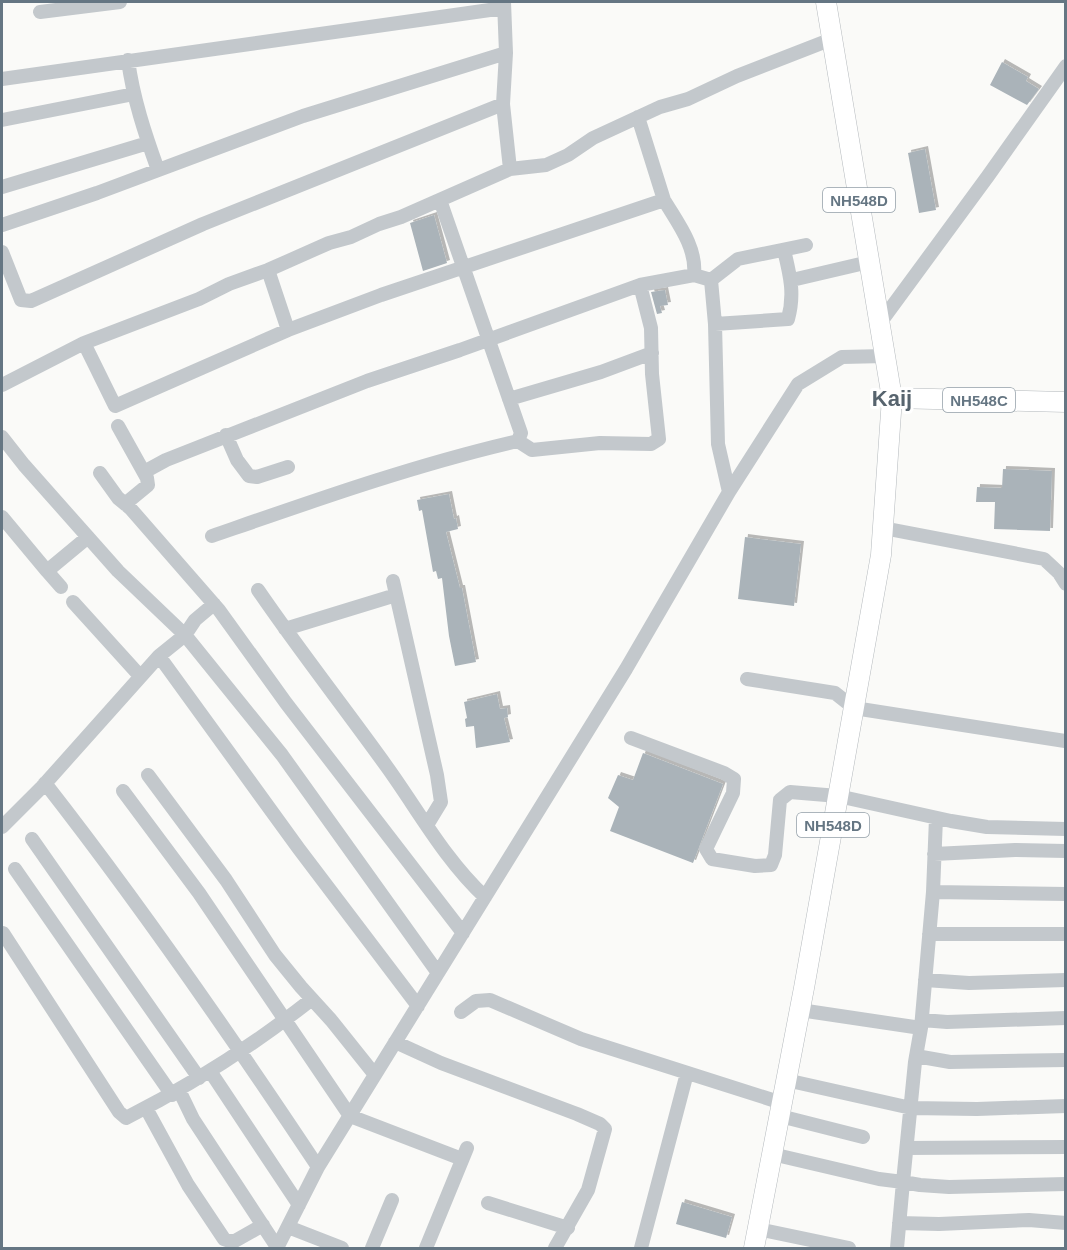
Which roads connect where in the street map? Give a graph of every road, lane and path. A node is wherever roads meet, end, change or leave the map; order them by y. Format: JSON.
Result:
{"nodes":[{"id":1,"x":120,"y":2,"type":"edge"},
{"id":2,"x":826,"y":2,"type":"edge"},
{"id":3,"x":504,"y":5,"type":"edge"},
{"id":4,"x":40,"y":12,"type":"dead end"},
{"id":5,"x":832,"y":39,"type":"junction"},
{"id":6,"x":506,"y":53,"type":"junction"},
{"id":7,"x":128,"y":60,"type":"junction"},
{"id":8,"x":1065,"y":66,"type":"edge"},
{"id":9,"x":2,"y":79,"type":"edge"},
{"id":10,"x":134,"y":94,"type":"junction"},
{"id":11,"x":503,"y":104,"type":"junction"},
{"id":12,"x":638,"y":117,"type":"junction"},
{"id":13,"x":2,"y":120,"type":"edge"},
{"id":14,"x":148,"y":143,"type":"junction"},
{"id":15,"x":510,"y":169,"type":"junction"},
{"id":16,"x":158,"y":170,"type":"junction"},
{"id":17,"x":2,"y":187,"type":"edge"},
{"id":18,"x":440,"y":200,"type":"junction"},
{"id":19,"x":664,"y":200,"type":"junction"},
{"id":20,"x":2,"y":225,"type":"edge"},
{"id":21,"x":806,"y":245,"type":"dead end"},
{"id":22,"x":784,"y":250,"type":"junction"},
{"id":23,"x":2,"y":252,"type":"edge"},
{"id":24,"x":869,"y":262,"type":"junction"},
{"id":25,"x":463,"y":268,"type":"junction"},
{"id":26,"x":268,"y":270,"type":"junction"},
{"id":27,"x":694,"y":275,"type":"junction"},
{"id":28,"x":711,"y":280,"type":"junction"},
{"id":29,"x":792,"y":280,"type":"junction"},
{"id":30,"x":640,"y":285,"type":"junction"},
{"id":31,"x":880,"y":322,"type":"junction"},
{"id":32,"x":715,"y":324,"type":"junction"},
{"id":33,"x":288,"y":330,"type":"junction"},
{"id":34,"x":489,"y":339,"type":"junction"},
{"id":35,"x":84,"y":343,"type":"junction"},
{"id":36,"x":652,"y":353,"type":"junction"},
{"id":37,"x":885,"y":356,"type":"junction"},
{"id":38,"x":2,"y":385,"type":"edge"},
{"id":39,"x":892,"y":398,"type":"junction"},
{"id":40,"x":509,"y":399,"type":"junction"},
{"id":41,"x":1065,"y":402,"type":"edge"},
{"id":42,"x":118,"y":426,"type":"dead end"},
{"id":43,"x":226,"y":435,"type":"junction"},
{"id":44,"x":2,"y":436,"type":"edge"},
{"id":45,"x":518,"y":441,"type":"junction"},
{"id":46,"x":288,"y":466,"type":"dead end"},
{"id":47,"x":144,"y":472,"type":"junction"},
{"id":48,"x":100,"y":473,"type":"dead end"},
{"id":49,"x":729,"y":492,"type":"junction"},
{"id":50,"x":125,"y":504,"type":"junction"},
{"id":51,"x":2,"y":518,"type":"edge"},
{"id":52,"x":883,"y":528,"type":"junction"},
{"id":53,"x":212,"y":536,"type":"dead end"},
{"id":54,"x":88,"y":537,"type":"junction"},
{"id":55,"x":46,"y":571,"type":"junction"},
{"id":56,"x":393,"y":581,"type":"dead end"},
{"id":57,"x":1065,"y":584,"type":"edge"},
{"id":58,"x":62,"y":587,"type":"dead end"},
{"id":59,"x":258,"y":590,"type":"dead end"},
{"id":60,"x":396,"y":595,"type":"junction"},
{"id":61,"x":73,"y":602,"type":"dead end"},
{"id":62,"x":214,"y":604,"type":"junction"},
{"id":63,"x":285,"y":629,"type":"junction"},
{"id":64,"x":185,"y":635,"type":"junction"},
{"id":65,"x":159,"y":656,"type":"junction"},
{"id":66,"x":140,"y":676,"type":"junction"},
{"id":67,"x":747,"y":679,"type":"dead end"},
{"id":68,"x":854,"y":708,"type":"junction"},
{"id":69,"x":631,"y":738,"type":"dead end"},
{"id":70,"x":1065,"y":741,"type":"edge"},
{"id":71,"x":148,"y":775,"type":"dead end"},
{"id":72,"x":45,"y":783,"type":"junction"},
{"id":73,"x":123,"y":791,"type":"dead end"},
{"id":74,"x":838,"y":796,"type":"junction"},
{"id":75,"x":936,"y":818,"type":"junction"},
{"id":76,"x":427,"y":825,"type":"junction"},
{"id":77,"x":2,"y":827,"type":"edge"},
{"id":78,"x":1065,"y":829,"type":"edge"},
{"id":79,"x":32,"y":839,"type":"dead end"},
{"id":80,"x":1065,"y":851,"type":"edge"},
{"id":81,"x":934,"y":854,"type":"junction"},
{"id":82,"x":15,"y":870,"type":"dead end"},
{"id":83,"x":933,"y":891,"type":"junction"},
{"id":84,"x":1065,"y":894,"type":"edge"},
{"id":85,"x":485,"y":897,"type":"junction"},
{"id":86,"x":3,"y":933,"type":"dead end"},
{"id":87,"x":463,"y":933,"type":"junction"},
{"id":88,"x":929,"y":934,"type":"junction"},
{"id":89,"x":1065,"y":934,"type":"edge"},
{"id":90,"x":438,"y":973,"type":"junction"},
{"id":91,"x":925,"y":980,"type":"junction"},
{"id":92,"x":1065,"y":980,"type":"edge"},
{"id":93,"x":312,"y":999,"type":"junction"},
{"id":94,"x":418,"y":1006,"type":"junction"},
{"id":95,"x":800,"y":1010,"type":"junction"},
{"id":96,"x":460,"y":1012,"type":"dead end"},
{"id":97,"x":1065,"y":1018,"type":"edge"},
{"id":98,"x":285,"y":1020,"type":"junction"},
{"id":99,"x":922,"y":1024,"type":"junction"},
{"id":100,"x":395,"y":1042,"type":"junction"},
{"id":101,"x":241,"y":1052,"type":"junction"},
{"id":102,"x":916,"y":1056,"type":"junction"},
{"id":103,"x":1065,"y":1060,"type":"edge"},
{"id":104,"x":687,"y":1073,"type":"junction"},
{"id":105,"x":204,"y":1075,"type":"junction"},
{"id":106,"x":375,"y":1075,"type":"junction"},
{"id":107,"x":786,"y":1080,"type":"junction"},
{"id":108,"x":175,"y":1093,"type":"junction"},
{"id":109,"x":1065,"y":1106,"type":"edge"},
{"id":110,"x":146,"y":1108,"type":"junction"},
{"id":111,"x":911,"y":1108,"type":"junction"},
{"id":112,"x":781,"y":1110,"type":"junction"},
{"id":113,"x":350,"y":1116,"type":"junction"},
{"id":114,"x":863,"y":1137,"type":"dead end"},
{"id":115,"x":1065,"y":1147,"type":"edge"},
{"id":116,"x":907,"y":1148,"type":"junction"},
{"id":117,"x":772,"y":1154,"type":"junction"},
{"id":118,"x":318,"y":1167,"type":"junction"},
{"id":119,"x":903,"y":1182,"type":"junction"},
{"id":120,"x":1065,"y":1184,"type":"edge"},
{"id":121,"x":392,"y":1200,"type":"dead end"},
{"id":122,"x":488,"y":1203,"type":"dead end"},
{"id":123,"x":299,"y":1205,"type":"junction"},
{"id":124,"x":899,"y":1223,"type":"junction"},
{"id":125,"x":1065,"y":1223,"type":"edge"},
{"id":126,"x":263,"y":1225,"type":"junction"},
{"id":127,"x":288,"y":1227,"type":"junction"},
{"id":128,"x":568,"y":1228,"type":"junction"},
{"id":129,"x":758,"y":1229,"type":"junction"},
{"id":130,"x":277,"y":1248,"type":"edge"},
{"id":131,"x":342,"y":1248,"type":"edge"},
{"id":132,"x":372,"y":1248,"type":"edge"},
{"id":133,"x":426,"y":1248,"type":"edge"},
{"id":134,"x":555,"y":1248,"type":"edge"},
{"id":135,"x":641,"y":1248,"type":"edge"},
{"id":136,"x":754,"y":1248,"type":"edge"},
{"id":137,"x":849,"y":1248,"type":"edge"},
{"id":138,"x":897,"y":1248,"type":"edge"}],
"edges":[{"from":1,"to":4,"type":"street"},
{"from":2,"to":5,"type":"highway","number":"NH548D"},
{"from":3,"to":6,"type":"street"},
{"from":3,"to":7,"type":"street"},
{"from":5,"to":12,"type":"street"},
{"from":5,"to":24,"type":"highway","number":"NH548D"},
{"from":6,"to":11,"type":"street"},
{"from":6,"to":16,"type":"street"},
{"from":7,"to":9,"type":"street"},
{"from":7,"to":10,"type":"street"},
{"from":8,"to":31,"type":"street"},
{"from":10,"to":13,"type":"street"},
{"from":10,"to":14,"type":"street"},
{"from":11,"to":15,"type":"street"},
{"from":11,"to":23,"type":"street"},
{"from":12,"to":15,"type":"street"},
{"from":12,"to":19,"type":"street"},
{"from":14,"to":16,"type":"street"},
{"from":14,"to":17,"type":"street"},
{"from":15,"to":18,"type":"street"},
{"from":16,"to":20,"type":"street"},
{"from":18,"to":25,"type":"street"},
{"from":18,"to":26,"type":"street"},
{"from":19,"to":25,"type":"street"},
{"from":19,"to":27,"type":"street"},
{"from":21,"to":22,"type":"street"},
{"from":22,"to":28,"type":"street"},
{"from":22,"to":29,"type":"street"},
{"from":24,"to":29,"type":"street"},
{"from":24,"to":31,"type":"highway","number":"NH548D"},
{"from":25,"to":33,"type":"street"},
{"from":25,"to":34,"type":"street"},
{"from":26,"to":33,"type":"street"},
{"from":26,"to":35,"type":"street"},
{"from":27,"to":28,"type":"street"},
{"from":27,"to":30,"type":"street"},
{"from":28,"to":32,"type":"street"},
{"from":29,"to":32,"type":"street"},
{"from":30,"to":34,"type":"street"},
{"from":30,"to":36,"type":"street"},
{"from":31,"to":37,"type":"highway","number":"NH548D"},
{"from":32,"to":49,"type":"street"},
{"from":33,"to":35,"type":"street"},
{"from":34,"to":40,"type":"street"},
{"from":34,"to":43,"type":"street"},
{"from":35,"to":38,"type":"street"},
{"from":36,"to":40,"type":"street"},
{"from":36,"to":45,"type":"street"},
{"from":37,"to":39,"type":"highway","number":"NH548D"},
{"from":37,"to":49,"type":"street"},
{"from":39,"to":41,"type":"highway","number":"NH548C"},
{"from":39,"to":52,"type":"highway","number":"NH548D"},
{"from":40,"to":45,"type":"street"},
{"from":42,"to":47,"type":"street"},
{"from":43,"to":46,"type":"street"},
{"from":43,"to":47,"type":"street"},
{"from":44,"to":54,"type":"street"},
{"from":45,"to":53,"type":"street"},
{"from":47,"to":50,"type":"street"},
{"from":48,"to":50,"type":"street"},
{"from":49,"to":85,"type":"street"},
{"from":50,"to":62,"type":"street"},
{"from":51,"to":55,"type":"street"},
{"from":52,"to":57,"type":"street"},
{"from":52,"to":68,"type":"highway","number":"NH548D"},
{"from":54,"to":55,"type":"street"},
{"from":54,"to":64,"type":"street"},
{"from":55,"to":58,"type":"street"},
{"from":56,"to":60,"type":"street"},
{"from":59,"to":63,"type":"street"},
{"from":60,"to":63,"type":"street"},
{"from":60,"to":76,"type":"street"},
{"from":61,"to":66,"type":"street"},
{"from":62,"to":64,"type":"street"},
{"from":62,"to":87,"type":"street"},
{"from":63,"to":76,"type":"street"},
{"from":64,"to":65,"type":"street"},
{"from":64,"to":90,"type":"street"},
{"from":65,"to":66,"type":"street"},
{"from":65,"to":94,"type":"street"},
{"from":66,"to":72,"type":"street"},
{"from":67,"to":68,"type":"street"},
{"from":68,"to":70,"type":"street"},
{"from":68,"to":74,"type":"highway","number":"NH548D"},
{"from":69,"to":74,"type":"street"},
{"from":71,"to":93,"type":"street"},
{"from":72,"to":77,"type":"street"},
{"from":72,"to":101,"type":"street"},
{"from":73,"to":98,"type":"street"},
{"from":74,"to":75,"type":"street"},
{"from":74,"to":95,"type":"highway","number":"NH548D"},
{"from":75,"to":78,"type":"street"},
{"from":75,"to":81,"type":"street"},
{"from":76,"to":85,"type":"street"},
{"from":79,"to":105,"type":"street"},
{"from":80,"to":81,"type":"street"},
{"from":81,"to":83,"type":"street"},
{"from":82,"to":108,"type":"street"},
{"from":83,"to":84,"type":"street"},
{"from":83,"to":88,"type":"street"},
{"from":85,"to":87,"type":"street"},
{"from":86,"to":110,"type":"street"},
{"from":87,"to":90,"type":"street"},
{"from":88,"to":89,"type":"street"},
{"from":88,"to":91,"type":"street"},
{"from":90,"to":94,"type":"street"},
{"from":91,"to":92,"type":"street"},
{"from":91,"to":99,"type":"street"},
{"from":93,"to":98,"type":"street"},
{"from":93,"to":106,"type":"street"},
{"from":94,"to":100,"type":"street"},
{"from":95,"to":99,"type":"street"},
{"from":95,"to":107,"type":"highway","number":"NH548D"},
{"from":96,"to":104,"type":"street"},
{"from":97,"to":99,"type":"street"},
{"from":98,"to":101,"type":"street"},
{"from":98,"to":113,"type":"street"},
{"from":99,"to":102,"type":"street"},
{"from":100,"to":106,"type":"street"},
{"from":100,"to":128,"type":"street"},
{"from":101,"to":105,"type":"street"},
{"from":101,"to":118,"type":"street"},
{"from":102,"to":103,"type":"street"},
{"from":102,"to":111,"type":"street"},
{"from":104,"to":112,"type":"street"},
{"from":104,"to":135,"type":"street"},
{"from":105,"to":108,"type":"street"},
{"from":105,"to":123,"type":"street"},
{"from":106,"to":113,"type":"street"},
{"from":107,"to":111,"type":"street"},
{"from":107,"to":112,"type":"highway","number":"NH548D"},
{"from":108,"to":110,"type":"street"},
{"from":108,"to":126,"type":"street"},
{"from":109,"to":111,"type":"street"},
{"from":110,"to":126,"type":"street"},
{"from":111,"to":116,"type":"street"},
{"from":112,"to":114,"type":"street"},
{"from":112,"to":117,"type":"highway","number":"NH548D"},
{"from":113,"to":118,"type":"street"},
{"from":113,"to":133,"type":"street"},
{"from":115,"to":116,"type":"street"},
{"from":116,"to":119,"type":"street"},
{"from":117,"to":119,"type":"street"},
{"from":117,"to":129,"type":"highway","number":"NH548D"},
{"from":118,"to":123,"type":"street"},
{"from":119,"to":120,"type":"street"},
{"from":119,"to":124,"type":"street"},
{"from":121,"to":132,"type":"street"},
{"from":122,"to":128,"type":"street"},
{"from":123,"to":127,"type":"street"},
{"from":124,"to":125,"type":"street"},
{"from":124,"to":138,"type":"street"},
{"from":126,"to":130,"type":"street"},
{"from":127,"to":130,"type":"street"},
{"from":127,"to":131,"type":"street"},
{"from":128,"to":134,"type":"street"},
{"from":129,"to":136,"type":"highway","number":"NH548D"},
{"from":129,"to":137,"type":"street"}]}
